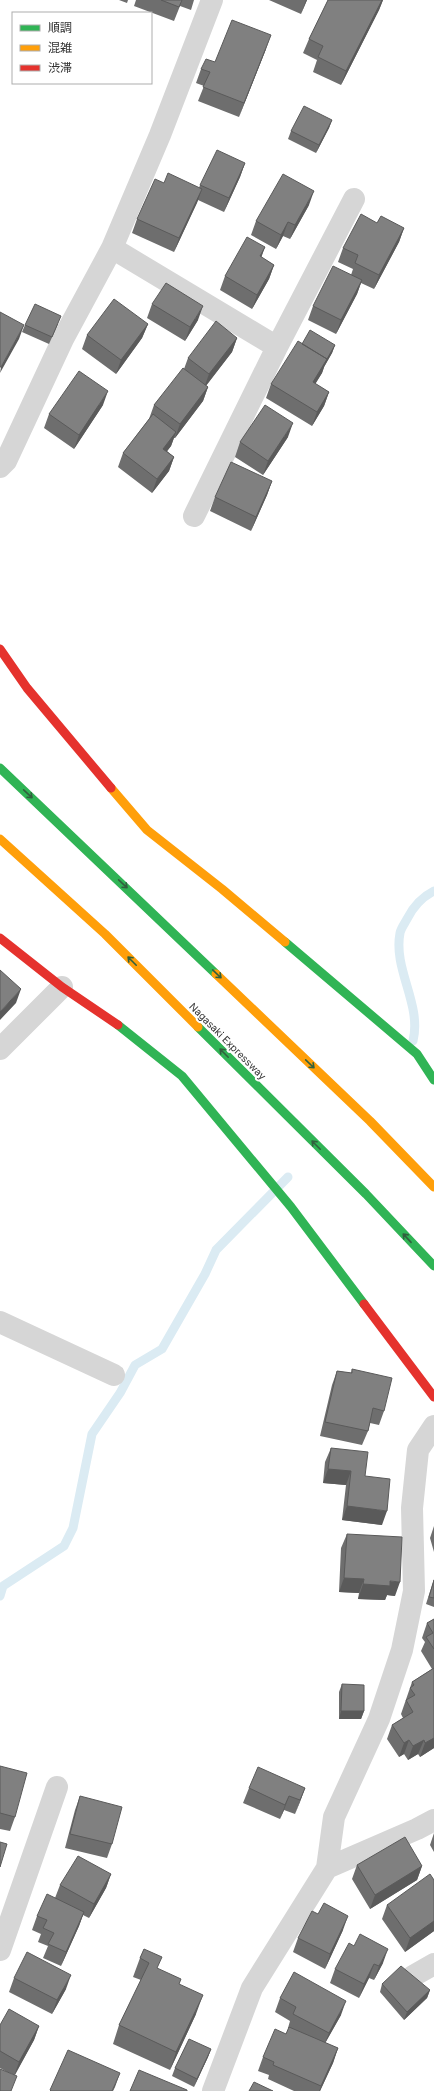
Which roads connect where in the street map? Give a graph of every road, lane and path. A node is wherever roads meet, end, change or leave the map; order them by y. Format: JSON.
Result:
{"nodes":[{"id":1,"x":212,"y":0,"type":"edge"},
{"id":2,"x":354,"y":199,"type":"dead end"},
{"id":3,"x":112,"y":248,"type":"junction"},
{"id":4,"x":276,"y":347,"type":"junction"},
{"id":5,"x":0,"y":467,"type":"edge"},
{"id":6,"x":194,"y":516,"type":"dead end"},
{"id":7,"x":0,"y":649,"type":"edge"},
{"id":8,"x":0,"y":768,"type":"edge"},
{"id":9,"x":0,"y":839,"type":"edge"},
{"id":10,"x":0,"y":938,"type":"edge"},
{"id":11,"x":62,"y":987,"type":"junction"},
{"id":12,"x":0,"y":1049,"type":"edge"},
{"id":13,"x":434,"y":1080,"type":"edge"},
{"id":14,"x":434,"y":1187,"type":"edge"},
{"id":15,"x":434,"y":1266,"type":"edge"},
{"id":16,"x":0,"y":1322,"type":"edge"},
{"id":17,"x":114,"y":1375,"type":"dead end"},
{"id":18,"x":432,"y":1389,"type":"edge"},
{"id":19,"x":434,"y":1426,"type":"edge"},
{"id":20,"x":57,"y":1787,"type":"dead end"},
{"id":21,"x":434,"y":1820,"type":"edge"},
{"id":22,"x":327,"y":1868,"type":"junction"},
{"id":23,"x":0,"y":1950,"type":"edge"},
{"id":24,"x":434,"y":1964,"type":"edge"},
{"id":25,"x":414,"y":1976,"type":"edge"},
{"id":26,"x":213,"y":2091,"type":"edge"}],
"edges":[{"from":1,"to":3,"type":"street"},
{"from":2,"to":4,"type":"street"},
{"from":3,"to":4,"type":"street"},
{"from":3,"to":5,"type":"street"},
{"from":4,"to":6,"type":"street"},
{"from":7,"to":13,"type":"main road"},
{"from":8,"to":14,"type":"main road","one_way":true},
{"from":15,"to":9,"type":"main road","name":"Nagasaki Expressway","one_way":true},
{"from":10,"to":11,"type":"main road"},
{"from":11,"to":12,"type":"street"},
{"from":11,"to":18,"type":"main road"},
{"from":16,"to":17,"type":"street"},
{"from":19,"to":22,"type":"street"},
{"from":20,"to":23,"type":"street"},
{"from":21,"to":22,"type":"street"},
{"from":22,"to":26,"type":"street"},
{"from":24,"to":25,"type":"street"}]}
